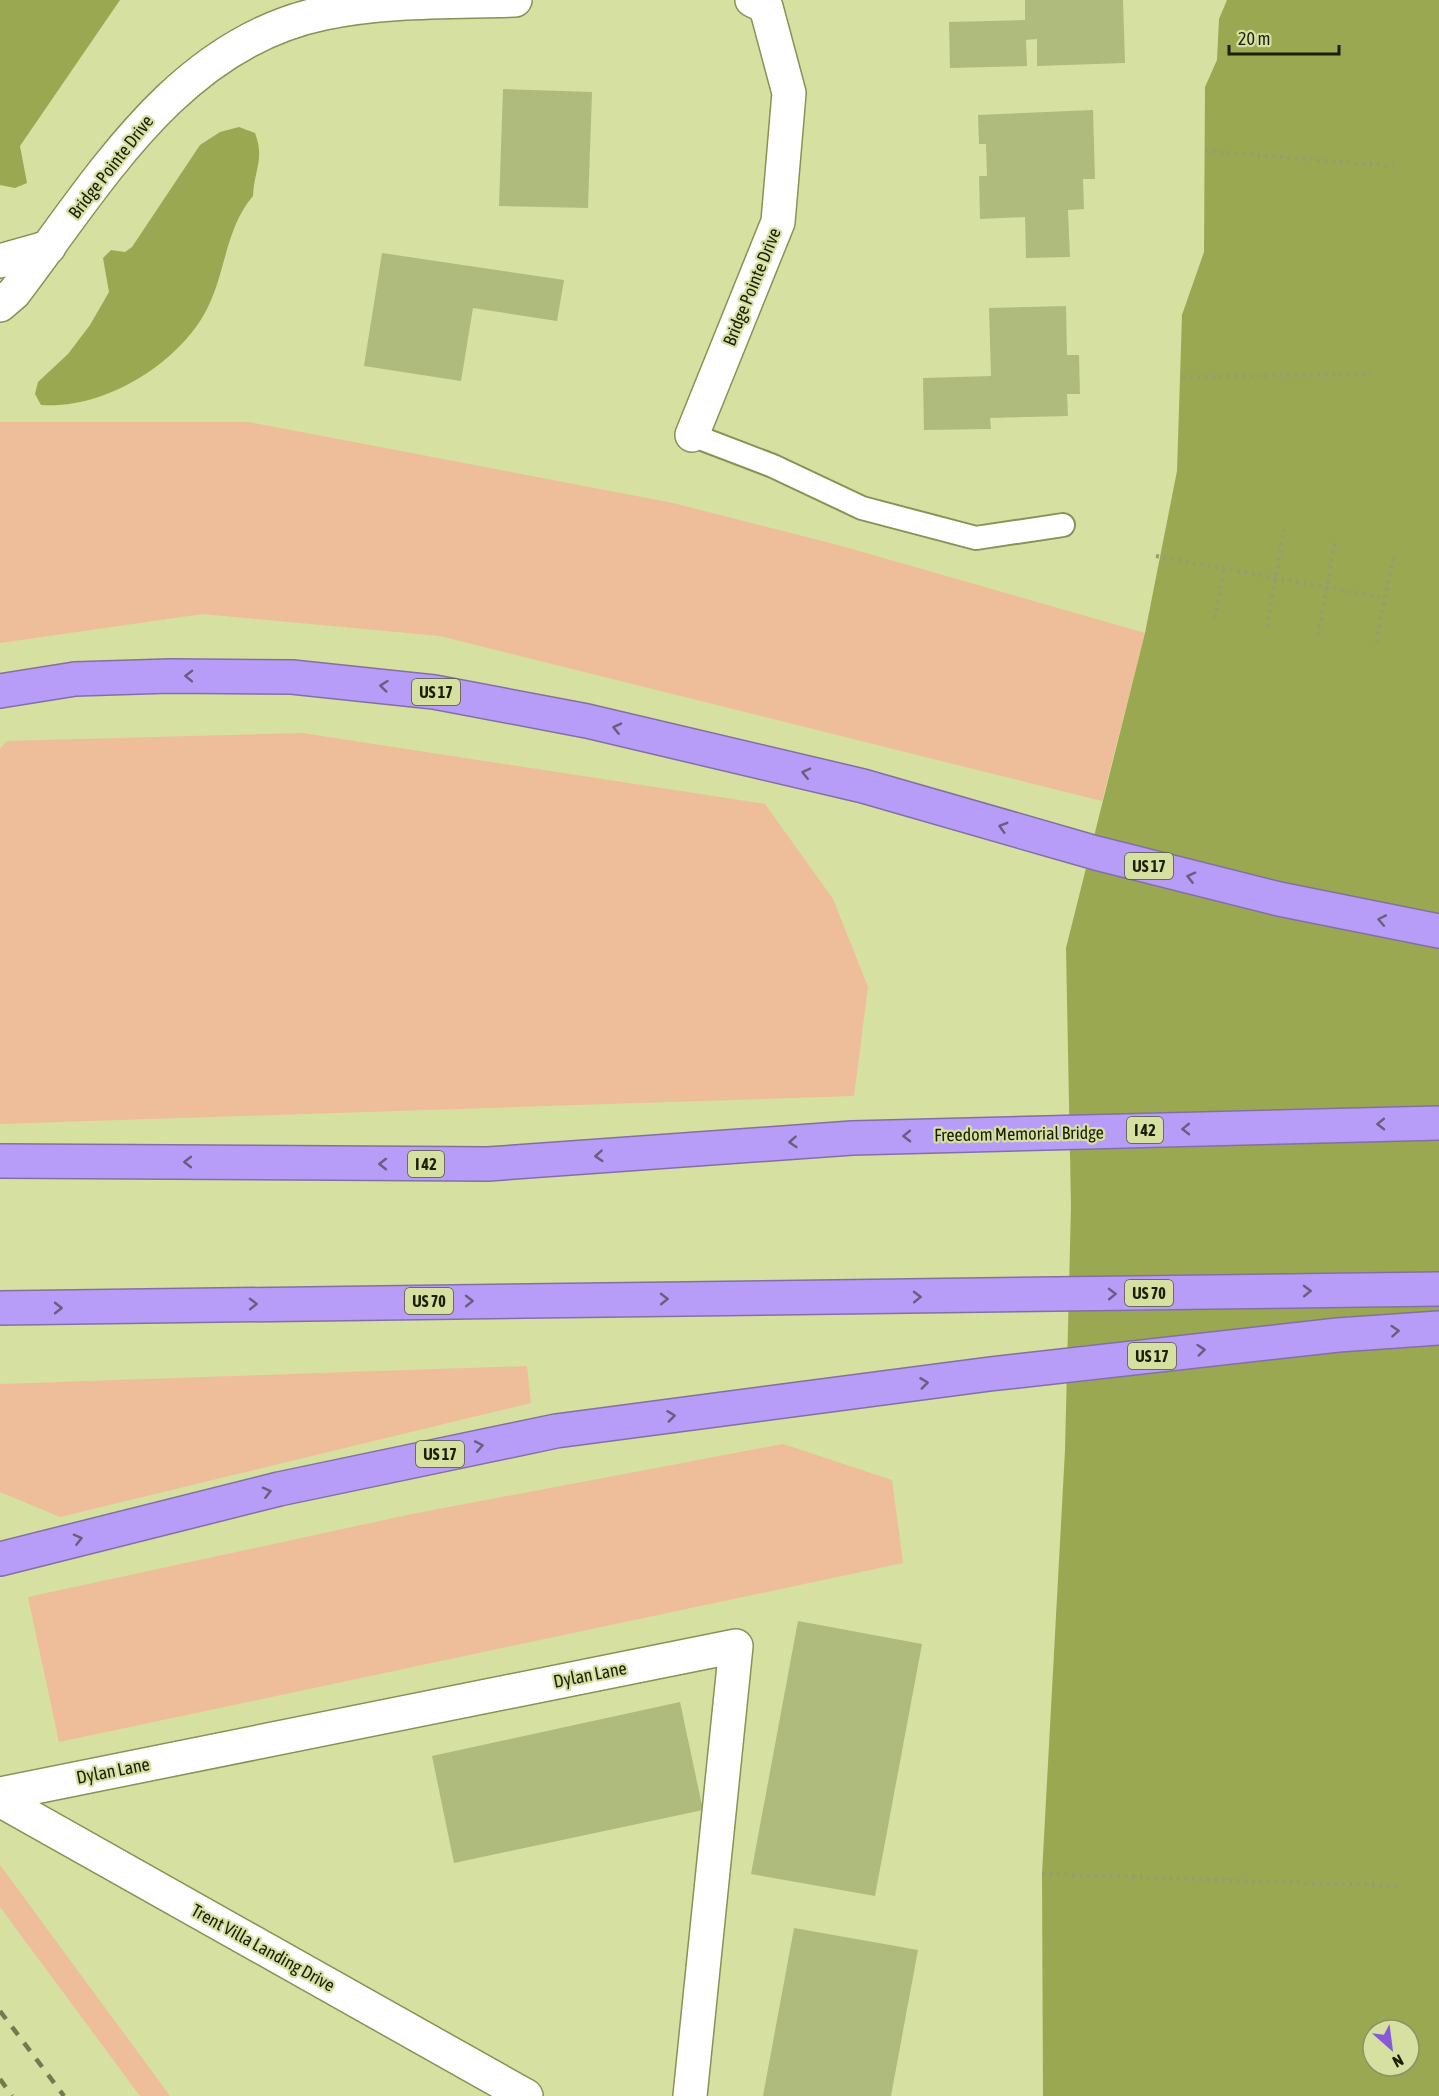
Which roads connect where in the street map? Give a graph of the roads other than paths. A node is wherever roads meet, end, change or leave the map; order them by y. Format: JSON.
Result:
{"nodes":[{"id":1,"x":515,"y":0,"type":"edge"},
{"id":2,"x":752,"y":0,"type":"edge"},
{"id":3,"x":49,"y":247,"type":"junction"},
{"id":4,"x":0,"y":261,"type":"edge"},
{"id":5,"x":0,"y":305,"type":"edge"},
{"id":6,"x":692,"y":435,"type":"joint"},
{"id":7,"x":1064,"y":525,"type":"dead end"},
{"id":8,"x":0,"y":691,"type":"edge"},
{"id":9,"x":1439,"y":932,"type":"edge"},
{"id":10,"x":1439,"y":1123,"type":"edge"},
{"id":11,"x":0,"y":1161,"type":"edge"},
{"id":12,"x":1439,"y":1289,"type":"edge"},
{"id":13,"x":0,"y":1308,"type":"edge"},
{"id":14,"x":1439,"y":1328,"type":"edge"},
{"id":15,"x":11,"y":1556,"type":"edge"},
{"id":16,"x":0,"y":1794,"type":"edge"},
{"id":17,"x":0,"y":1800,"type":"edge"},
{"id":18,"x":526,"y":2096,"type":"edge"},
{"id":19,"x":690,"y":2096,"type":"edge"}],
"edges":[{"from":1,"to":3,"type":"street","name":"Bridge Pointe Drive"},
{"from":2,"to":6,"type":"street","name":"Bridge Pointe Drive"},
{"from":3,"to":4,"type":"street"},
{"from":3,"to":5,"type":"street","name":"Bridge Pointe Drive"},
{"from":6,"to":7,"type":"lane"},
{"from":9,"to":8,"type":"highway","number":"US 17","one_way":true},
{"from":10,"to":11,"type":"highway","name":"Freedom Memorial Bridge","number":"I 42","one_way":true},
{"from":13,"to":12,"type":"highway","number":"US 70","one_way":true},
{"from":15,"to":14,"type":"highway","number":"US 17","one_way":true},
{"from":16,"to":19,"type":"street","name":"Dylan Lane"},
{"from":17,"to":18,"type":"street","name":"Trent Villa Landing Drive"}]}
